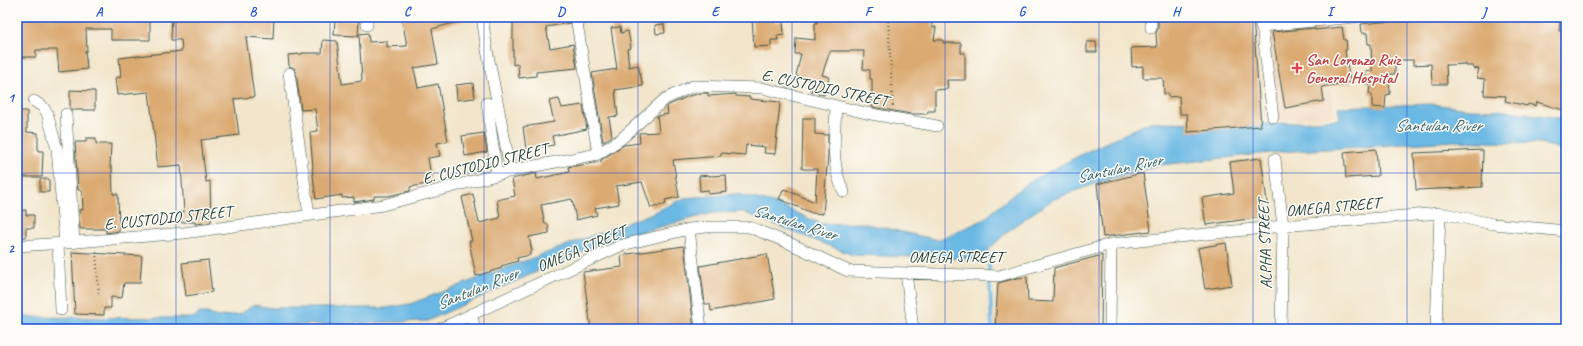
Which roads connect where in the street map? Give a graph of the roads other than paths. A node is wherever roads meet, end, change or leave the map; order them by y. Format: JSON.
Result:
{"nodes":[{"id":1,"x":482,"y":17,"type":"edge"},
{"id":2,"x":576,"y":17,"type":"edge"},
{"id":3,"x":1356,"y":17,"type":"edge"},
{"id":4,"x":1261,"y":22,"type":"edge"},
{"id":5,"x":289,"y":73,"type":"dead end"},
{"id":6,"x":34,"y":101,"type":"dead end"},
{"id":7,"x":487,"y":103,"type":"dead end"},
{"id":8,"x":836,"y":106,"type":"junction"},
{"id":9,"x":66,"y":114,"type":"dead end"},
{"id":10,"x":1273,"y":117,"type":"dead end"},
{"id":11,"x":937,"y":126,"type":"dead end"},
{"id":12,"x":598,"y":154,"type":"junction"},
{"id":13,"x":1275,"y":159,"type":"dead end"},
{"id":14,"x":511,"y":172,"type":"junction"},
{"id":15,"x":497,"y":175,"type":"junction"},
{"id":16,"x":844,"y":192,"type":"dead end"},
{"id":17,"x":1440,"y":213,"type":"junction"},
{"id":18,"x":308,"y":214,"type":"junction"},
{"id":19,"x":1283,"y":226,"type":"junction"},
{"id":20,"x":689,"y":229,"type":"junction"},
{"id":21,"x":1566,"y":231,"type":"edge"},
{"id":22,"x":66,"y":243,"type":"junction"},
{"id":23,"x":1111,"y":244,"type":"junction"},
{"id":24,"x":17,"y":246,"type":"edge"},
{"id":25,"x":906,"y":273,"type":"junction"},
{"id":26,"x":61,"y":310,"type":"dead end"},
{"id":27,"x":471,"y":314,"type":"junction"},
{"id":28,"x":440,"y":328,"type":"edge"},
{"id":29,"x":475,"y":329,"type":"edge"},
{"id":30,"x":701,"y":329,"type":"edge"},
{"id":31,"x":913,"y":329,"type":"edge"},
{"id":32,"x":1110,"y":329,"type":"edge"},
{"id":33,"x":1281,"y":329,"type":"edge"},
{"id":34,"x":1436,"y":329,"type":"edge"}],
"edges":[{"from":1,"to":14,"type":"street"},
{"from":2,"to":12,"type":"street"},
{"from":3,"to":4,"type":"street"},
{"from":4,"to":10,"type":"street"},
{"from":5,"to":18,"type":"street"},
{"from":6,"to":22,"type":"street"},
{"from":7,"to":15,"type":"street"},
{"from":8,"to":11,"type":"street","name":"E. CUSTODIO STREET"},
{"from":8,"to":12,"type":"street","name":"E. CUSTODIO STREET"},
{"from":8,"to":16,"type":"street"},
{"from":9,"to":22,"type":"street"},
{"from":12,"to":14,"type":"street","name":"E. CUSTODIO STREET"},
{"from":13,"to":19,"type":"street","name":"ALPHA STREET"},
{"from":14,"to":15,"type":"street","name":"E. CUSTODIO STREET"},
{"from":15,"to":18,"type":"street","name":"E. CUSTODIO STREET"},
{"from":17,"to":19,"type":"street","name":"OMEGA STREET"},
{"from":17,"to":21,"type":"street","name":"OMEGA STREET"},
{"from":17,"to":34,"type":"street"},
{"from":18,"to":22,"type":"street","name":"E. CUSTODIO STREET"},
{"from":19,"to":23,"type":"street","name":"OMEGA STREET"},
{"from":19,"to":33,"type":"street","name":"ALPHA STREET"},
{"from":20,"to":25,"type":"street","name":"OMEGA STREET"},
{"from":20,"to":27,"type":"street","name":"OMEGA STREET"},
{"from":20,"to":30,"type":"street"},
{"from":22,"to":24,"type":"street","name":"E. CUSTODIO STREET"},
{"from":22,"to":26,"type":"street"},
{"from":23,"to":25,"type":"street","name":"OMEGA STREET"},
{"from":23,"to":32,"type":"street"},
{"from":25,"to":31,"type":"street"},
{"from":27,"to":28,"type":"street","name":"OMEGA STREET"},
{"from":27,"to":29,"type":"street"}]}
